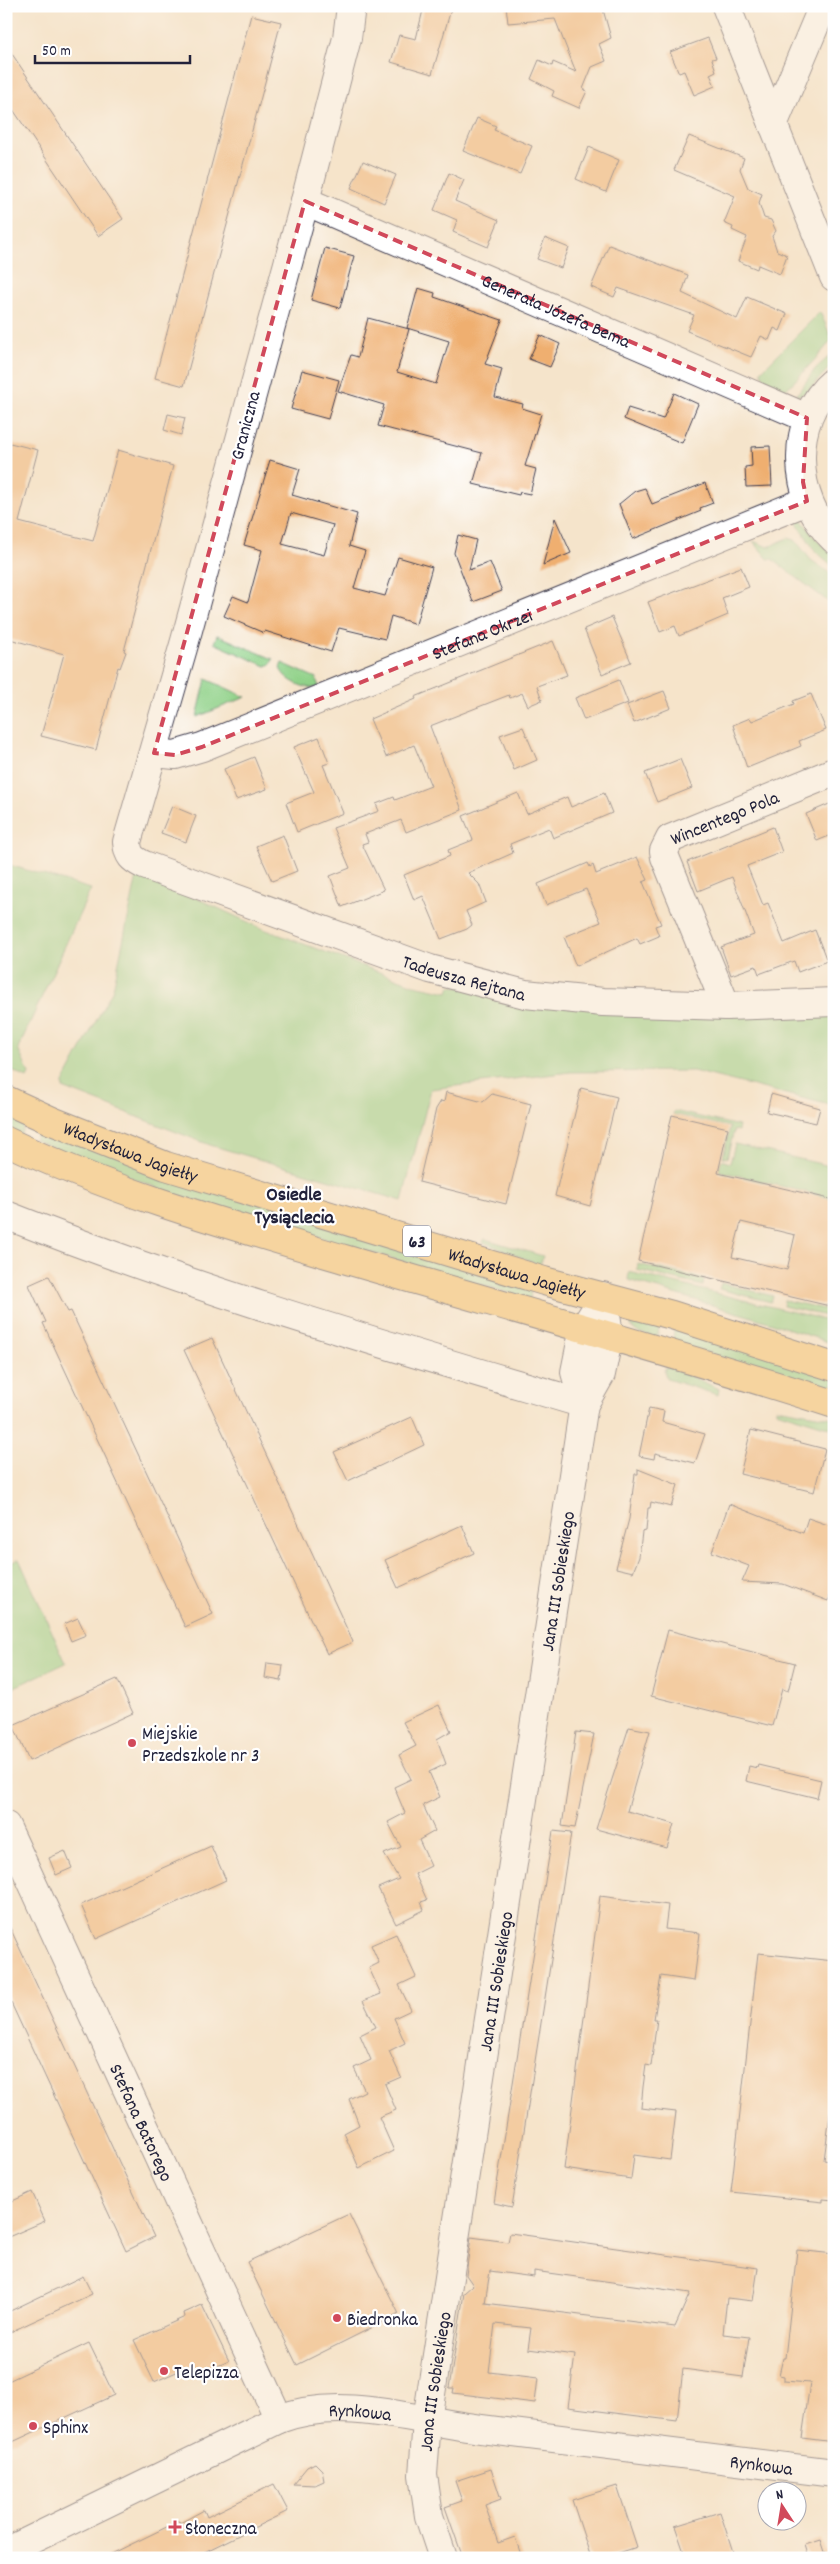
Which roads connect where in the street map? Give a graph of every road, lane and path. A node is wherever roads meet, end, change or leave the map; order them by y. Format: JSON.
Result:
{"nodes":[{"id":1,"x":351,"y":6,"type":"edge"},
{"id":2,"x":726,"y":6,"type":"edge"},
{"id":3,"x":823,"y":6,"type":"edge"},
{"id":4,"x":773,"y":125,"type":"junction"},
{"id":5,"x":305,"y":201,"type":"junction"},
{"id":6,"x":834,"y":276,"type":"edge"},
{"id":7,"x":834,"y":380,"type":"edge"},
{"id":8,"x":807,"y":418,"type":"junction"},
{"id":9,"x":807,"y":501,"type":"junction"},
{"id":10,"x":834,"y":539,"type":"edge"},
{"id":11,"x":154,"y":753,"type":"junction"},
{"id":12,"x":834,"y":772,"type":"edge"},
{"id":13,"x":127,"y":842,"type":"joint"},
{"id":14,"x":834,"y":1002,"type":"edge"},
{"id":15,"x":726,"y":1006,"type":"junction"},
{"id":16,"x":6,"y":1100,"type":"edge"},
{"id":17,"x":6,"y":1141,"type":"edge"},
{"id":18,"x":6,"y":1215,"type":"edge"},
{"id":19,"x":603,"y":1296,"type":"junction"},
{"id":20,"x":596,"y":1332,"type":"junction"},
{"id":21,"x":834,"y":1367,"type":"edge"},
{"id":22,"x":584,"y":1404,"type":"junction"},
{"id":23,"x":834,"y":1404,"type":"edge"},
{"id":24,"x":6,"y":1826,"type":"edge"},
{"id":25,"x":279,"y":2419,"type":"junction"},
{"id":26,"x":427,"y":2420,"type":"junction"},
{"id":27,"x":834,"y":2473,"type":"edge"},
{"id":28,"x":6,"y":2552,"type":"edge"},
{"id":29,"x":443,"y":2558,"type":"edge"}],
"edges":[{"from":1,"to":5,"type":"street","name":"Graniczna"},
{"from":2,"to":4,"type":"street"},
{"from":3,"to":4,"type":"street"},
{"from":4,"to":6,"type":"street"},
{"from":5,"to":8,"type":"street","name":"Generała Józefa Bema"},
{"from":5,"to":11,"type":"street","name":"Graniczna"},
{"from":7,"to":8,"type":"street"},
{"from":8,"to":9,"type":"street"},
{"from":9,"to":10,"type":"street"},
{"from":9,"to":11,"type":"street","name":"Stefana Okrzei"},
{"from":11,"to":13,"type":"street","name":"Graniczna"},
{"from":12,"to":15,"type":"street","name":"Wincentego Pola"},
{"from":13,"to":15,"type":"street","name":"Tadeusza Rejtana"},
{"from":14,"to":15,"type":"street","name":"Tadeusza Rejtana"},
{"from":16,"to":19,"type":"main road","name":"Władysława Jagiełły","number":"63"},
{"from":17,"to":20,"type":"main road","name":"Władysława Jagiełły","number":"63"},
{"from":18,"to":22,"type":"street"},
{"from":19,"to":20,"type":"street","name":"Jana III Sobieskiego"},
{"from":19,"to":21,"type":"main road","name":"Władysława Jagiełły","number":"63"},
{"from":20,"to":22,"type":"street","name":"Jana III Sobieskiego"},
{"from":20,"to":23,"type":"main road","name":"Władysława Jagiełły","number":"63"},
{"from":22,"to":26,"type":"street","name":"Jana III Sobieskiego"},
{"from":24,"to":25,"type":"street","name":"Stefana Batorego"},
{"from":25,"to":26,"type":"street","name":"Rynkowa"},
{"from":25,"to":28,"type":"street","name":"Rynkowa"},
{"from":26,"to":27,"type":"street","name":"Rynkowa"},
{"from":26,"to":29,"type":"street","name":"Jana III Sobieskiego"}]}
